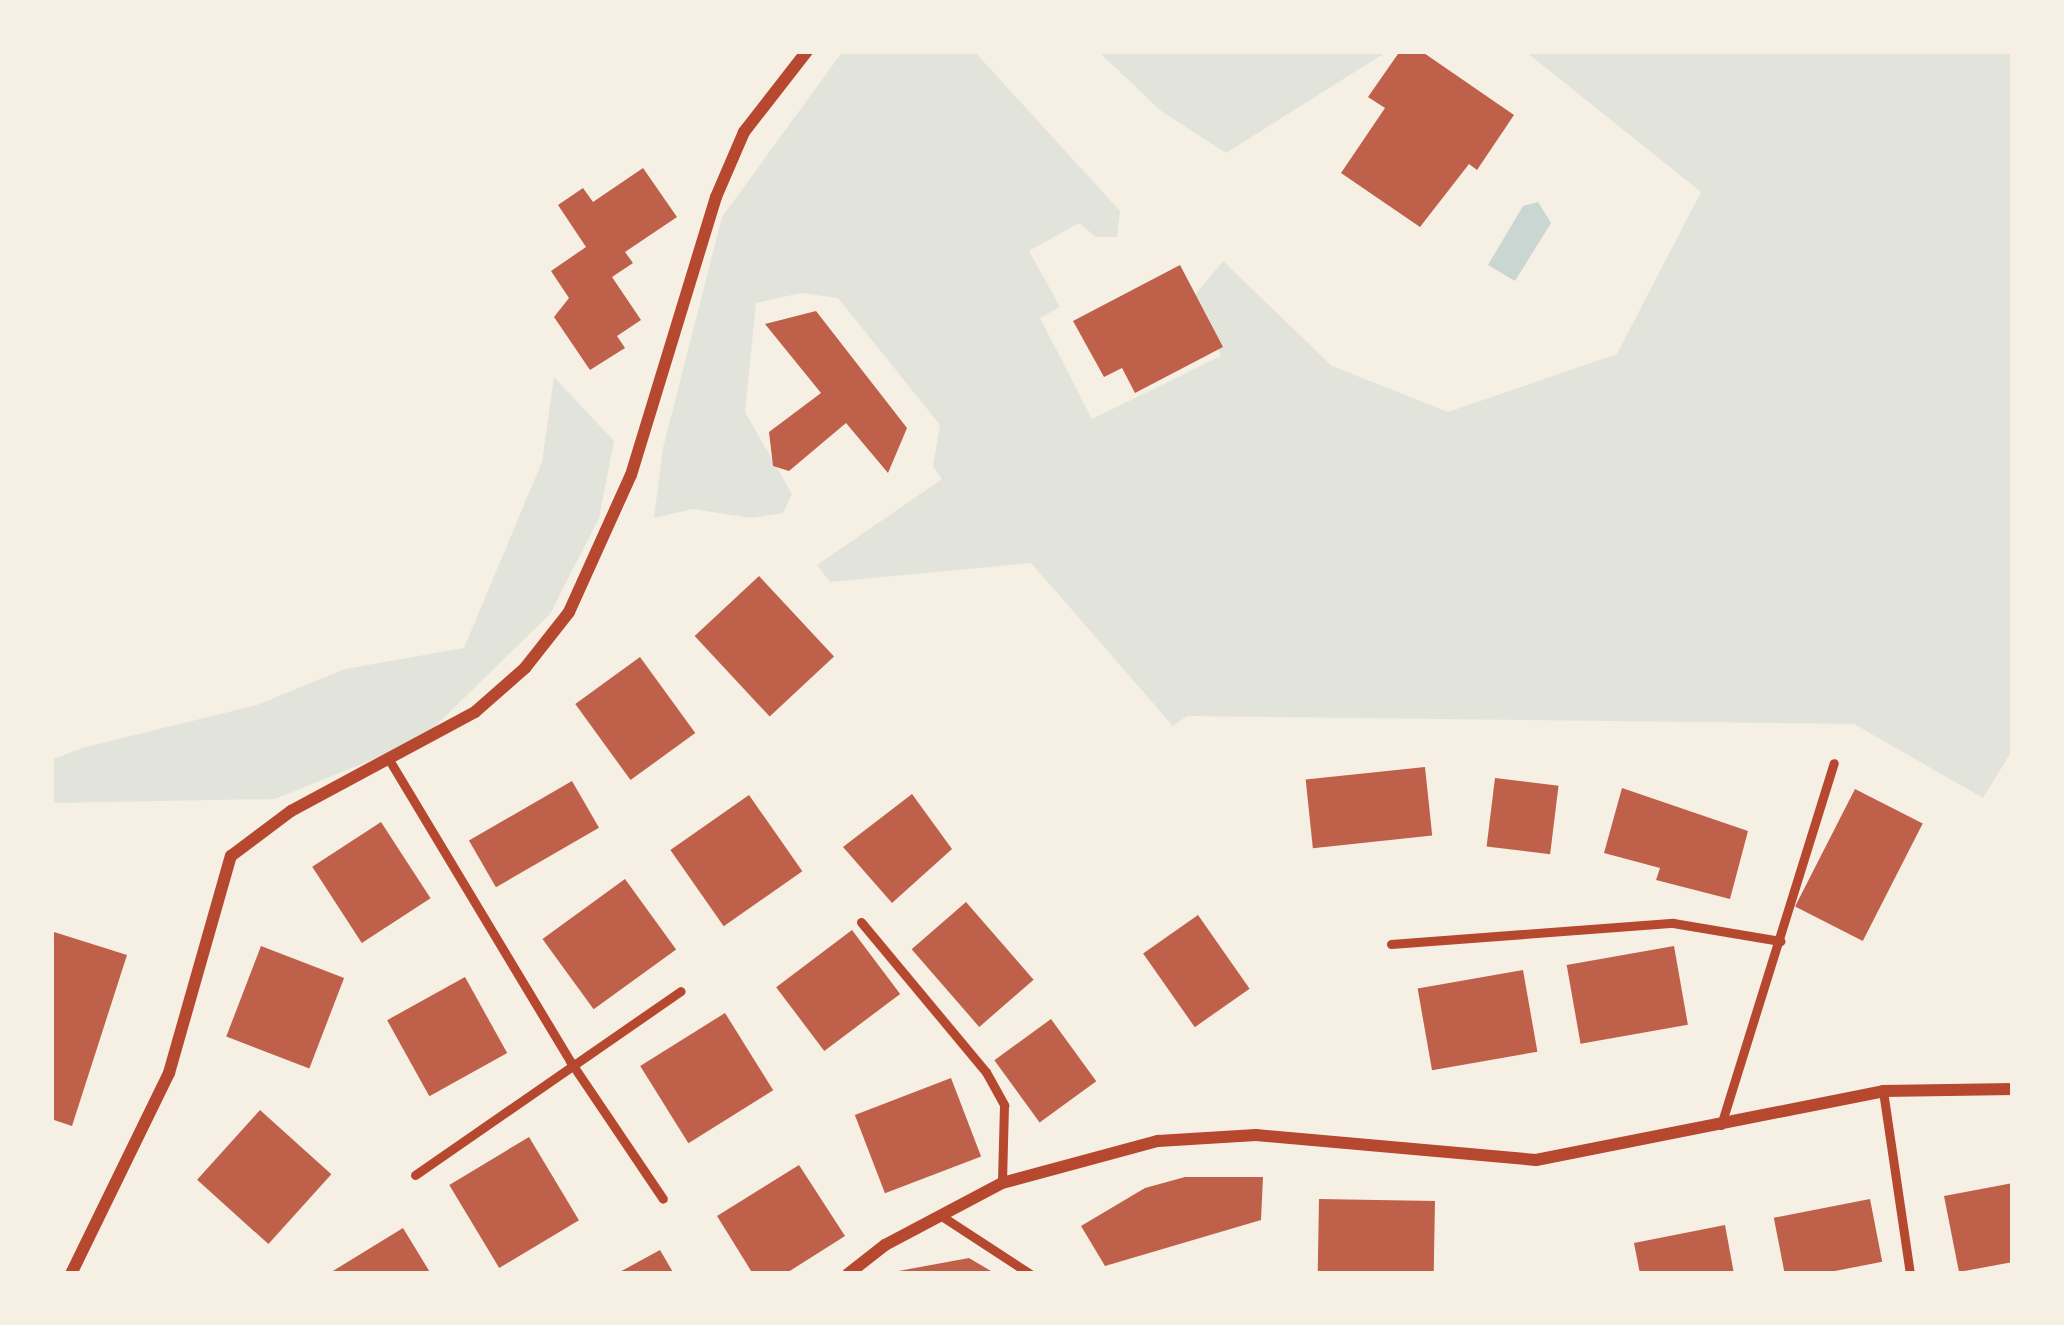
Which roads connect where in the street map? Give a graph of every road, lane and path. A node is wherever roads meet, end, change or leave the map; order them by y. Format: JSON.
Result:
{"nodes":[{"id":1,"x":807,"y":51,"type":"edge"},
{"id":2,"x":391,"y":763,"type":"junction"},
{"id":3,"x":1834,"y":763,"type":"dead end"},
{"id":4,"x":861,"y":922,"type":"dead end"},
{"id":5,"x":1780,"y":940,"type":"junction"},
{"id":6,"x":1390,"y":944,"type":"dead end"},
{"id":7,"x":681,"y":992,"type":"dead end"},
{"id":8,"x":570,"y":1061,"type":"junction"},
{"id":9,"x":2013,"y":1088,"type":"edge"},
{"id":10,"x":1883,"y":1091,"type":"junction"},
{"id":11,"x":1720,"y":1127,"type":"junction"},
{"id":12,"x":415,"y":1175,"type":"dead end"},
{"id":13,"x":1002,"y":1183,"type":"junction"},
{"id":14,"x":664,"y":1199,"type":"dead end"},
{"id":15,"x":940,"y":1215,"type":"junction"},
{"id":16,"x":71,"y":1274,"type":"edge"},
{"id":17,"x":848,"y":1274,"type":"edge"},
{"id":18,"x":1030,"y":1274,"type":"edge"},
{"id":19,"x":1910,"y":1274,"type":"edge"}],
"edges":[{"from":1,"to":2,"type":"street"},
{"from":2,"to":8,"type":"lane"},
{"from":2,"to":16,"type":"street"},
{"from":3,"to":5,"type":"lane"},
{"from":4,"to":13,"type":"lane"},
{"from":5,"to":6,"type":"lane"},
{"from":5,"to":11,"type":"lane"},
{"from":7,"to":8,"type":"lane"},
{"from":8,"to":12,"type":"lane"},
{"from":8,"to":14,"type":"lane"},
{"from":9,"to":10,"type":"street"},
{"from":10,"to":11,"type":"street"},
{"from":10,"to":19,"type":"lane"},
{"from":11,"to":13,"type":"street"},
{"from":13,"to":15,"type":"street"},
{"from":15,"to":17,"type":"street"},
{"from":15,"to":18,"type":"lane"}]}
